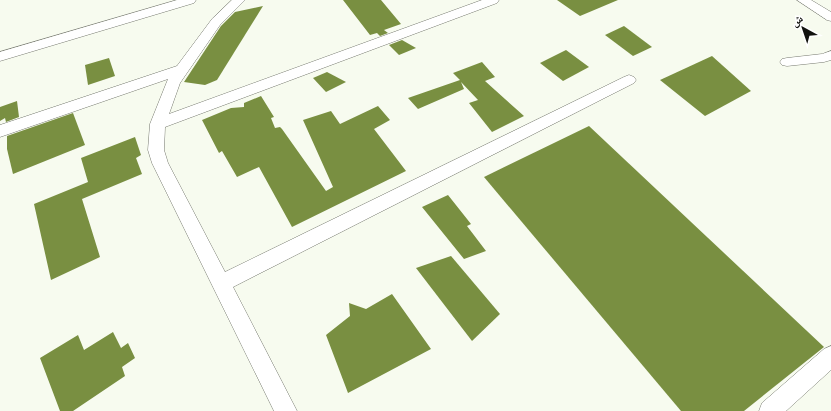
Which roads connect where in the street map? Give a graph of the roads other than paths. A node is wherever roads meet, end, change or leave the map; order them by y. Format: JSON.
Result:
{"nodes":[{"id":1,"x":190,"y":0,"type":"edge"},
{"id":2,"x":236,"y":0,"type":"edge"},
{"id":3,"x":493,"y":0,"type":"edge"},
{"id":4,"x":803,"y":0,"type":"edge"},
{"id":5,"x":831,"y":17,"type":"edge"},
{"id":6,"x":831,"y":55,"type":"edge"},
{"id":7,"x":0,"y":56,"type":"edge"},
{"id":8,"x":788,"y":62,"type":"dead end"},
{"id":9,"x":180,"y":70,"type":"junction"},
{"id":10,"x":629,"y":80,"type":"dead end"},
{"id":11,"x":158,"y":124,"type":"junction"},
{"id":12,"x":0,"y":131,"type":"edge"},
{"id":13,"x":222,"y":283,"type":"junction"},
{"id":14,"x":831,"y":356,"type":"edge"},
{"id":15,"x":286,"y":411,"type":"edge"},
{"id":16,"x":770,"y":411,"type":"edge"}],
"edges":[{"from":1,"to":7,"type":"street"},
{"from":2,"to":9,"type":"street"},
{"from":3,"to":11,"type":"street"},
{"from":4,"to":5,"type":"street"},
{"from":6,"to":8,"type":"street"},
{"from":9,"to":11,"type":"street"},
{"from":9,"to":12,"type":"street"},
{"from":10,"to":13,"type":"street"},
{"from":11,"to":13,"type":"street"},
{"from":13,"to":15,"type":"street"},
{"from":14,"to":16,"type":"street"}]}
